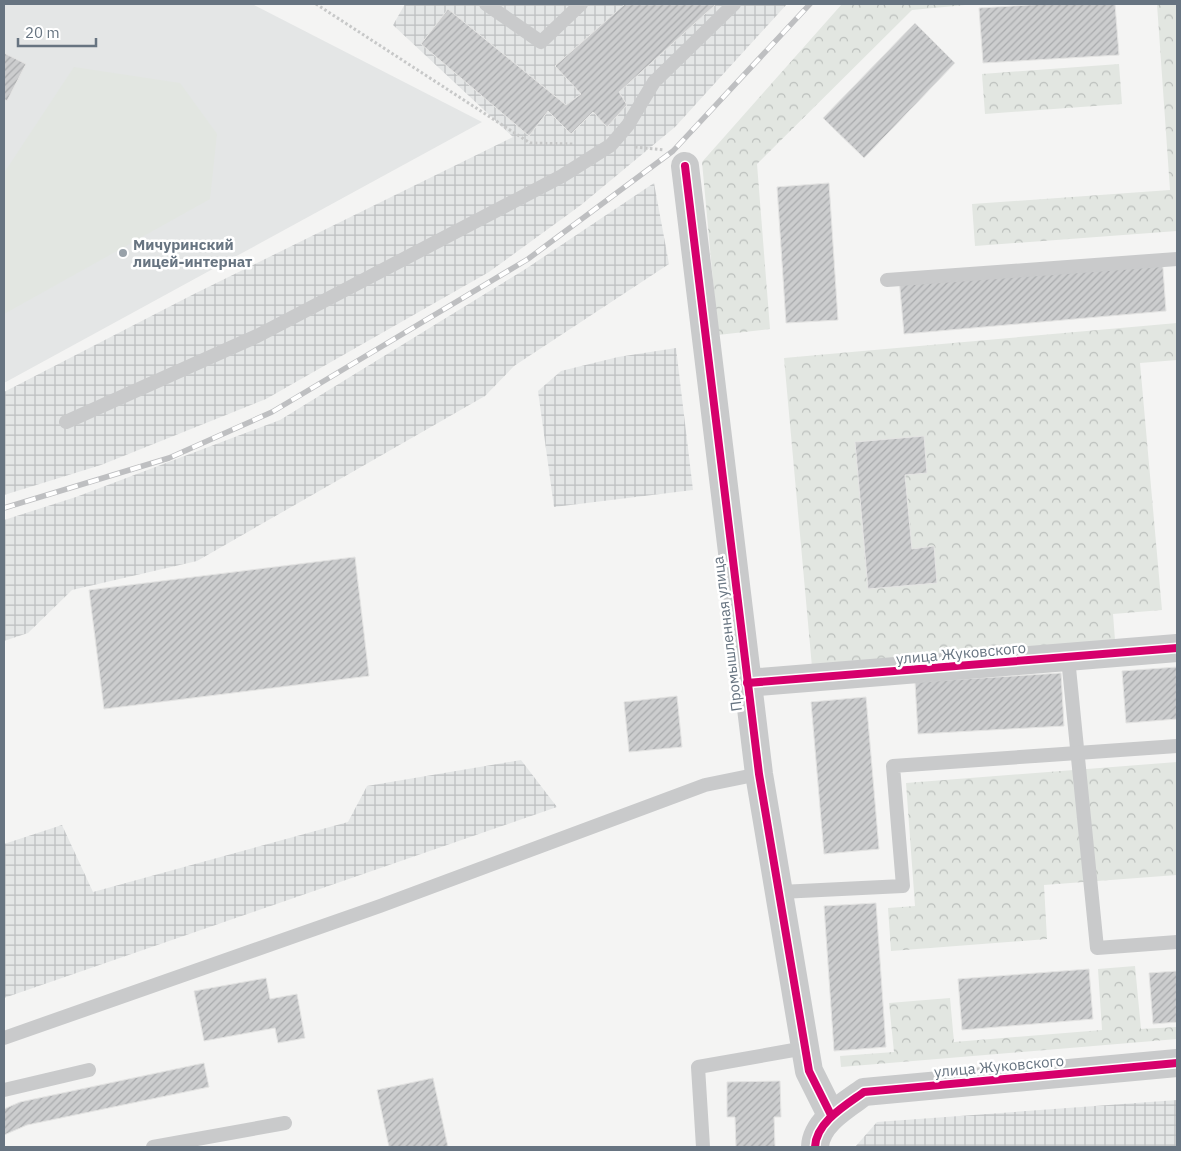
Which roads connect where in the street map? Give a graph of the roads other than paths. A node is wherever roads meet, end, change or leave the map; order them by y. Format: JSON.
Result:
{"nodes":[{"id":1,"x":486,"y":4,"type":"edge"},
{"id":2,"x":581,"y":4,"type":"edge"},
{"id":3,"x":734,"y":4,"type":"edge"},
{"id":4,"x":678,"y":158,"type":"road end"},
{"id":5,"x":1177,"y":259,"type":"edge"},
{"id":6,"x":887,"y":280,"type":"dead end"},
{"id":7,"x":66,"y":422,"type":"dead end"},
{"id":8,"x":1177,"y":648,"type":"edge"},
{"id":9,"x":1068,"y":658,"type":"junction"},
{"id":10,"x":747,"y":683,"type":"junction"},
{"id":11,"x":1177,"y":746,"type":"edge"},
{"id":12,"x":1077,"y":753,"type":"junction"},
{"id":13,"x":759,"y":774,"type":"junction"},
{"id":14,"x":780,"y":892,"type":"junction"},
{"id":15,"x":1177,"y":942,"type":"edge"},
{"id":16,"x":4,"y":1038,"type":"edge"},
{"id":17,"x":806,"y":1048,"type":"junction"},
{"id":18,"x":1177,"y":1063,"type":"edge"},
{"id":19,"x":89,"y":1070,"type":"dead end"},
{"id":20,"x":4,"y":1090,"type":"edge"},
{"id":21,"x":831,"y":1115,"type":"junction"},
{"id":22,"x":284,"y":1123,"type":"dead end"},
{"id":23,"x":153,"y":1147,"type":"edge"},
{"id":24,"x":703,"y":1147,"type":"edge"},
{"id":25,"x":815,"y":1147,"type":"edge"}],
"edges":[{"from":1,"to":2,"type":"lane"},
{"from":3,"to":7,"type":"lane"},
{"from":4,"to":10,"type":"street","name":"Промышленная улица"},
{"from":5,"to":6,"type":"lane"},
{"from":8,"to":9,"type":"street","name":"улица Жуковского"},
{"from":9,"to":10,"type":"street","name":"улица Жуковского"},
{"from":9,"to":12,"type":"lane"},
{"from":10,"to":13,"type":"street","name":"Промышленная улица"},
{"from":11,"to":12,"type":"lane"},
{"from":12,"to":14,"type":"lane"},
{"from":12,"to":15,"type":"lane"},
{"from":13,"to":14,"type":"street","name":"Промышленная улица"},
{"from":13,"to":16,"type":"lane"},
{"from":14,"to":17,"type":"street","name":"Промышленная улица"},
{"from":17,"to":21,"type":"street","name":"Промышленная улица"},
{"from":17,"to":24,"type":"lane"},
{"from":18,"to":21,"type":"street","name":"улица Жуковского"},
{"from":19,"to":20,"type":"lane"},
{"from":21,"to":25,"type":"street"},
{"from":22,"to":23,"type":"lane"}]}
